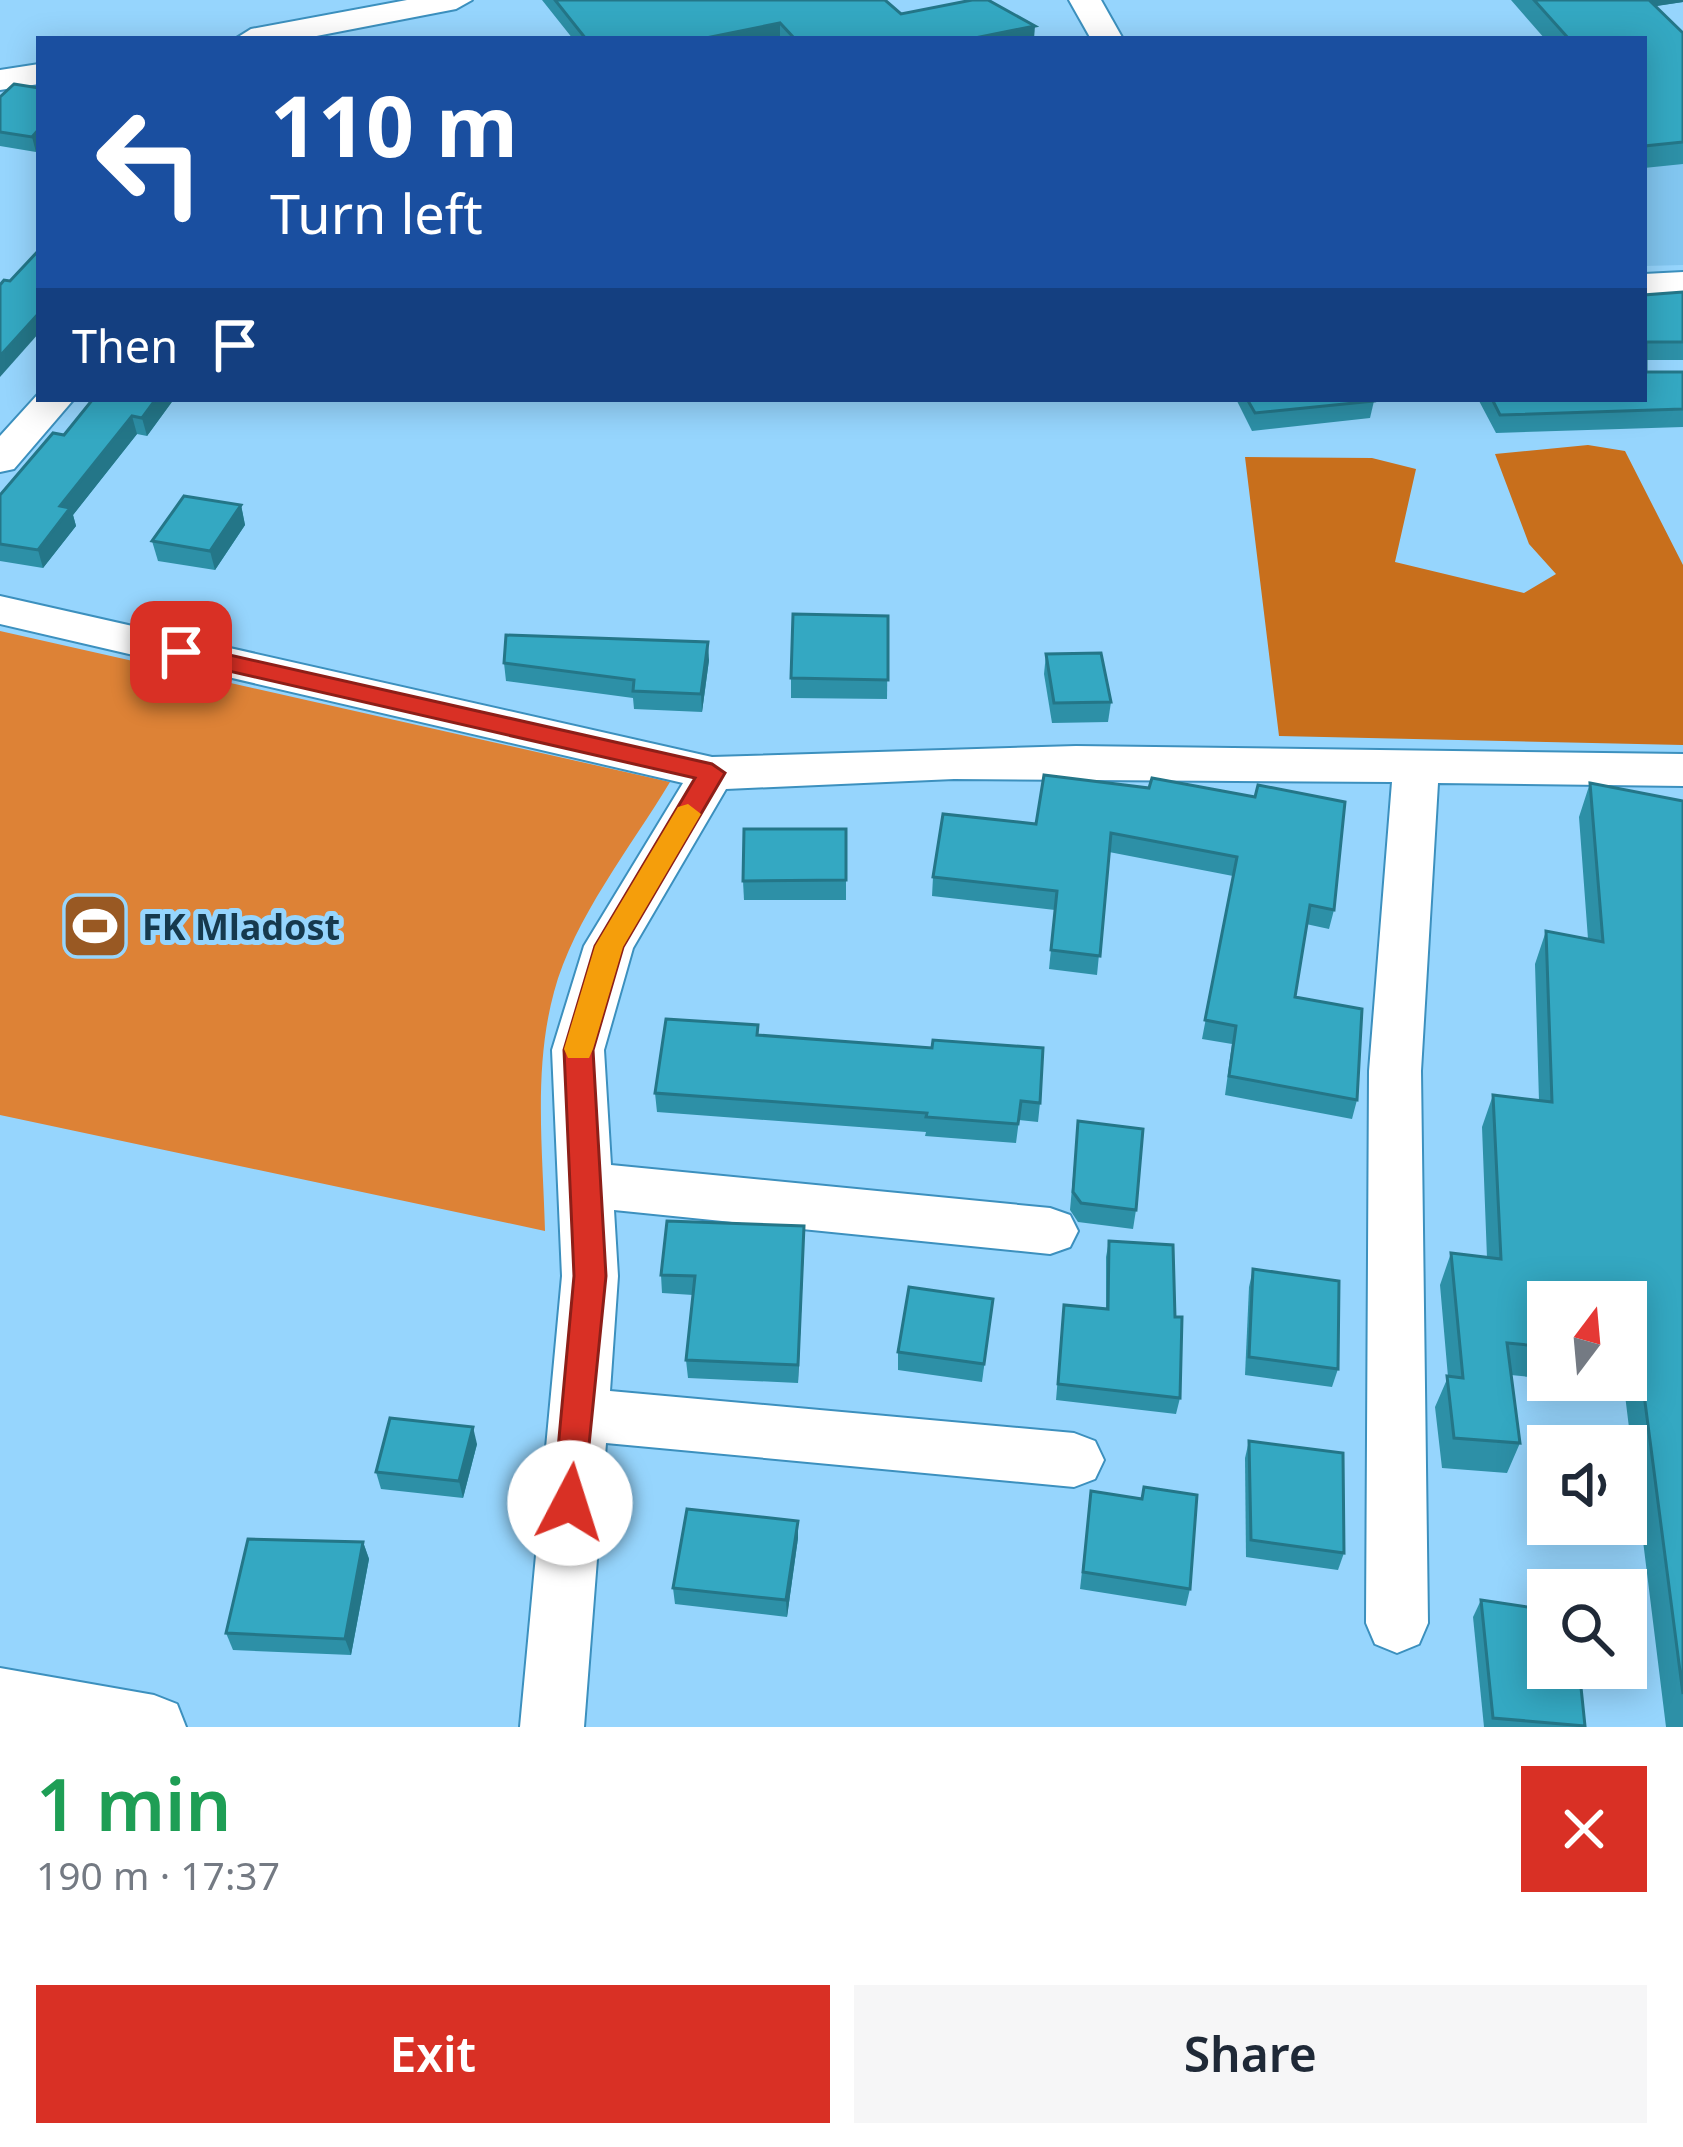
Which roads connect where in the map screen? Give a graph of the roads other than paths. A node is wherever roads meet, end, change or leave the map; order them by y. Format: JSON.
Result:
{"nodes":[{"id":1,"x":456,"y":0,"type":"edge"},
{"id":2,"x":1084,"y":0,"type":"edge"},
{"id":3,"x":267,"y":36,"type":"edge"},
{"id":4,"x":1105,"y":36,"type":"edge"},
{"id":5,"x":36,"y":74,"type":"edge"},
{"id":6,"x":0,"y":80,"type":"edge"},
{"id":7,"x":1683,"y":283,"type":"edge"},
{"id":8,"x":1647,"y":284,"type":"edge"},
{"id":9,"x":52,"y":402,"type":"edge"},
{"id":10,"x":0,"y":460,"type":"edge"},
{"id":11,"x":0,"y":610,"type":"edge"},
{"id":12,"x":1416,"y":769,"type":"junction"},
{"id":13,"x":1683,"y":770,"type":"edge"},
{"id":14,"x":712,"y":773,"type":"junction"},
{"id":15,"x":581,"y":1184,"type":"junction"},
{"id":16,"x":1050,"y":1231,"type":"dead end"},
{"id":17,"x":578,"y":1414,"type":"junction"},
{"id":18,"x":1074,"y":1460,"type":"dead end"},
{"id":19,"x":1397,"y":1623,"type":"dead end"},
{"id":20,"x":0,"y":1700,"type":"edge"},
{"id":21,"x":154,"y":1727,"type":"edge"},
{"id":22,"x":551,"y":1727,"type":"edge"}],
"edges":[{"from":1,"to":3,"type":"street"},
{"from":2,"to":4,"type":"street"},
{"from":5,"to":6,"type":"street"},
{"from":7,"to":8,"type":"street"},
{"from":9,"to":10,"type":"street"},
{"from":11,"to":14,"type":"street"},
{"from":12,"to":13,"type":"street"},
{"from":12,"to":14,"type":"street"},
{"from":12,"to":19,"type":"street"},
{"from":14,"to":15,"type":"street"},
{"from":15,"to":16,"type":"street"},
{"from":15,"to":17,"type":"street"},
{"from":17,"to":18,"type":"street"},
{"from":17,"to":22,"type":"street"},
{"from":20,"to":21,"type":"street"}]}
